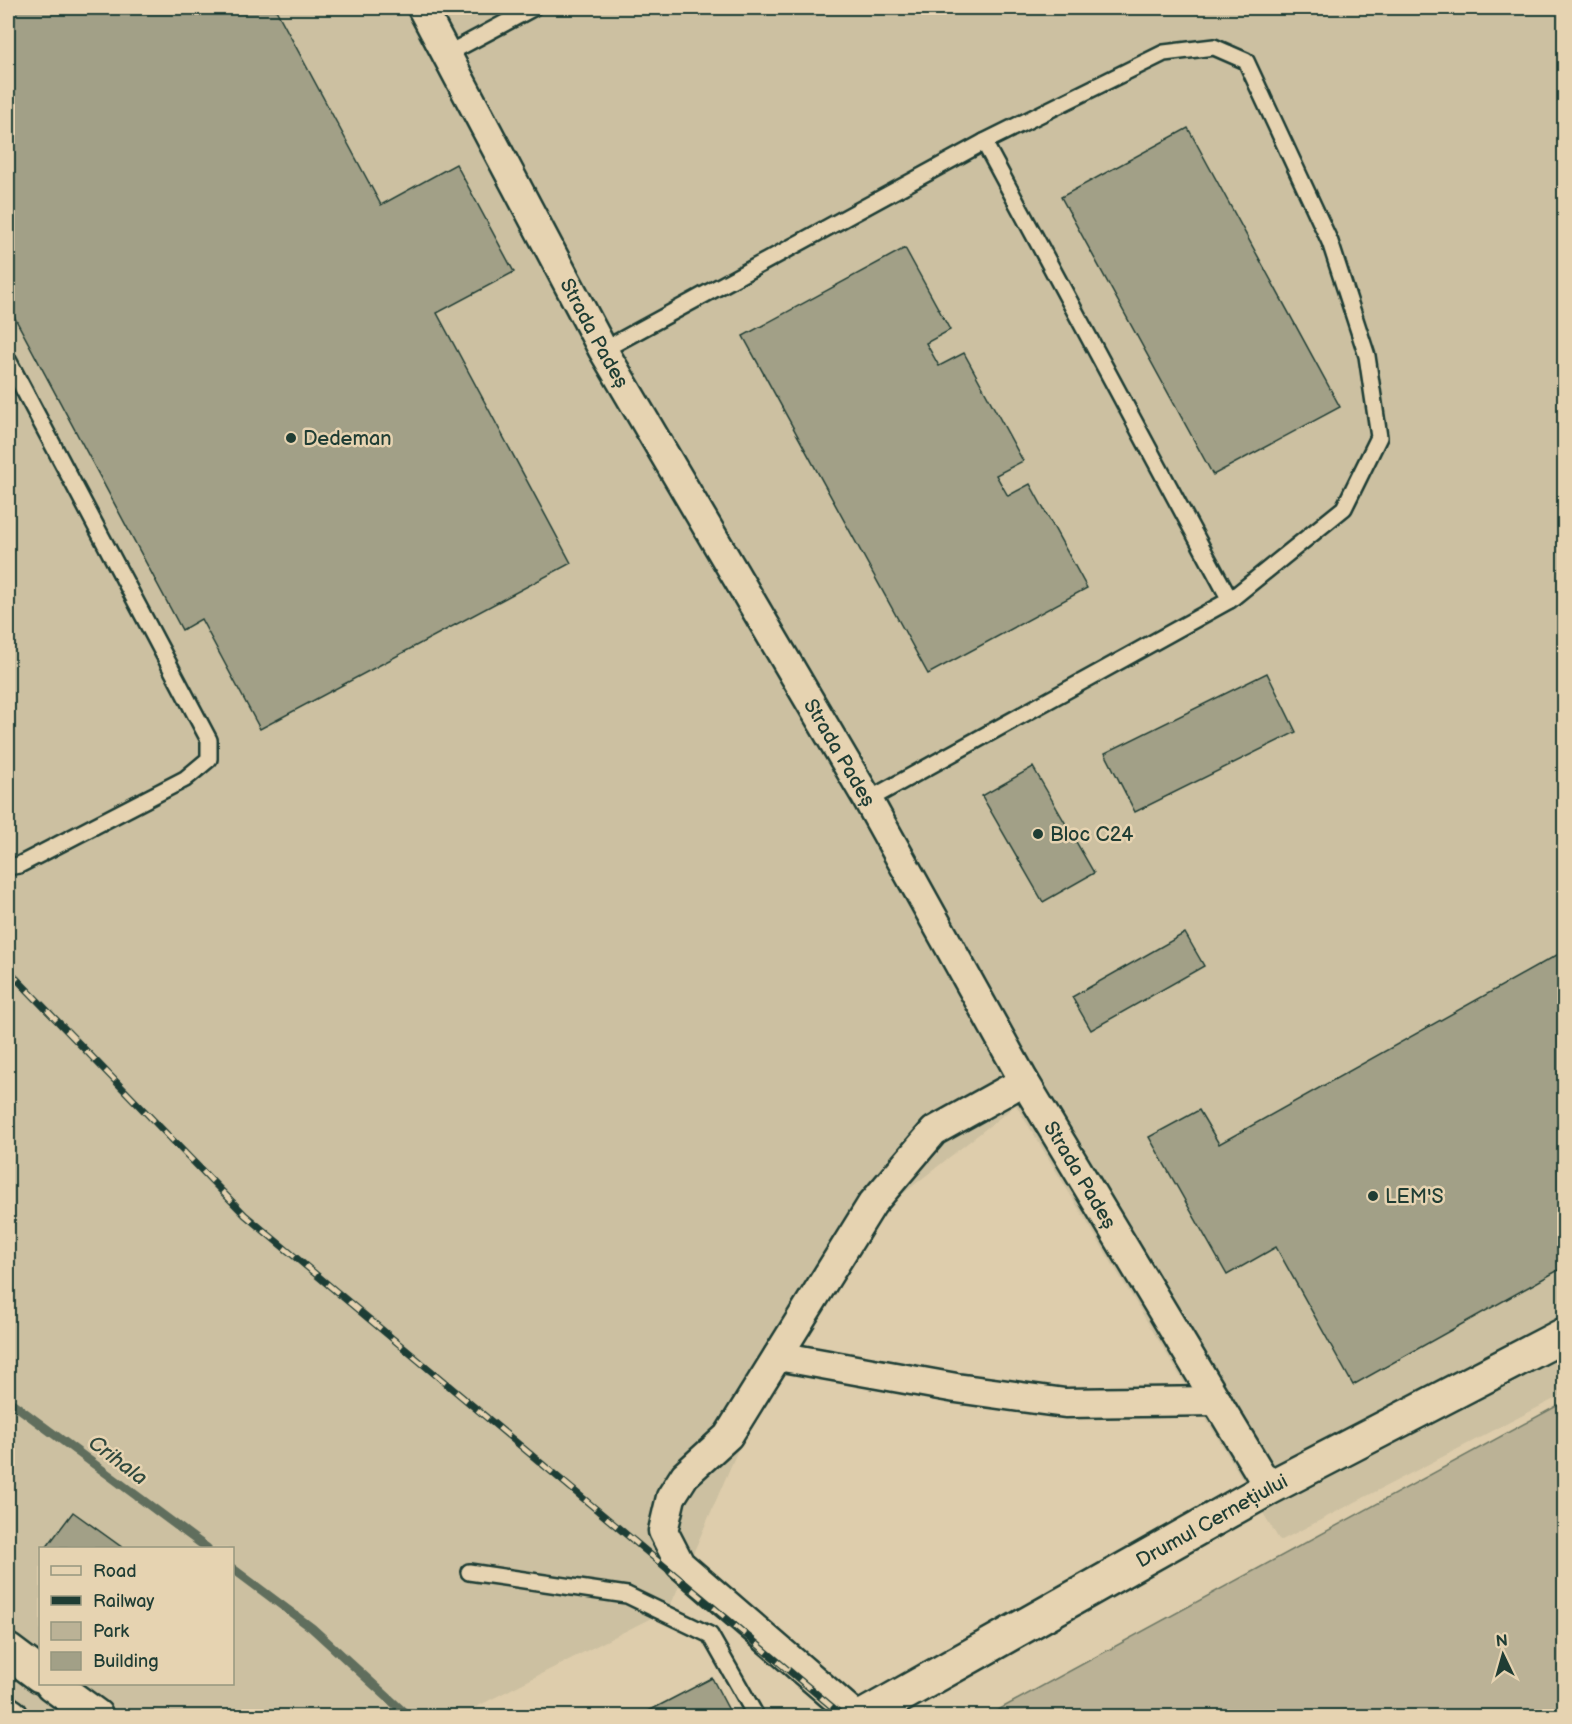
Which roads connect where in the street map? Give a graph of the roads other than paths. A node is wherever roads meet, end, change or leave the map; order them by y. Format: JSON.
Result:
{"nodes":[{"id":1,"x":422,"y":8,"type":"edge"},
{"id":2,"x":532,"y":8,"type":"edge"},
{"id":3,"x":447,"y":54,"type":"junction"},
{"id":4,"x":984,"y":142,"type":"junction"},
{"id":5,"x":603,"y":350,"type":"junction"},
{"id":6,"x":8,"y":360,"type":"edge"},
{"id":7,"x":1230,"y":600,"type":"junction"},
{"id":8,"x":868,"y":800,"type":"junction"},
{"id":9,"x":8,"y":867,"type":"edge"},
{"id":10,"x":1024,"y":1081,"type":"junction"},
{"id":11,"x":1564,"y":1335,"type":"edge"},
{"id":12,"x":778,"y":1356,"type":"junction"},
{"id":13,"x":1217,"y":1401,"type":"junction"},
{"id":14,"x":1269,"y":1488,"type":"junction"},
{"id":15,"x":469,"y":1572,"type":"dead end"},
{"id":16,"x":8,"y":1651,"type":"edge"},
{"id":17,"x":39,"y":1674,"type":"edge"},
{"id":18,"x":55,"y":1685,"type":"edge"},
{"id":19,"x":96,"y":1716,"type":"edge"},
{"id":20,"x":756,"y":1716,"type":"edge"},
{"id":21,"x":856,"y":1716,"type":"edge"},
{"id":22,"x":864,"y":1716,"type":"edge"}],
"edges":[{"from":1,"to":3,"type":"street","name":"Strada Padeș"},
{"from":2,"to":3,"type":"lane"},
{"from":3,"to":5,"type":"street","name":"Strada Padeș"},
{"from":4,"to":5,"type":"lane"},
{"from":4,"to":7,"type":"lane"},
{"from":4,"to":7,"type":"lane"},
{"from":5,"to":8,"type":"street","name":"Strada Padeș"},
{"from":6,"to":9,"type":"lane"},
{"from":7,"to":8,"type":"lane"},
{"from":8,"to":10,"type":"street","name":"Strada Padeș"},
{"from":10,"to":12,"type":"street"},
{"from":10,"to":13,"type":"street","name":"Strada Padeș"},
{"from":11,"to":14,"type":"main road","name":"Drumul Cernețiului"},
{"from":12,"to":13,"type":"street"},
{"from":12,"to":21,"type":"street"},
{"from":13,"to":14,"type":"street","name":"Strada Padeș"},
{"from":14,"to":22,"type":"main road","name":"Drumul Cernețiului"},
{"from":15,"to":20,"type":"lane"},
{"from":16,"to":17,"type":"main road"},
{"from":18,"to":19,"type":"main road"}]}
